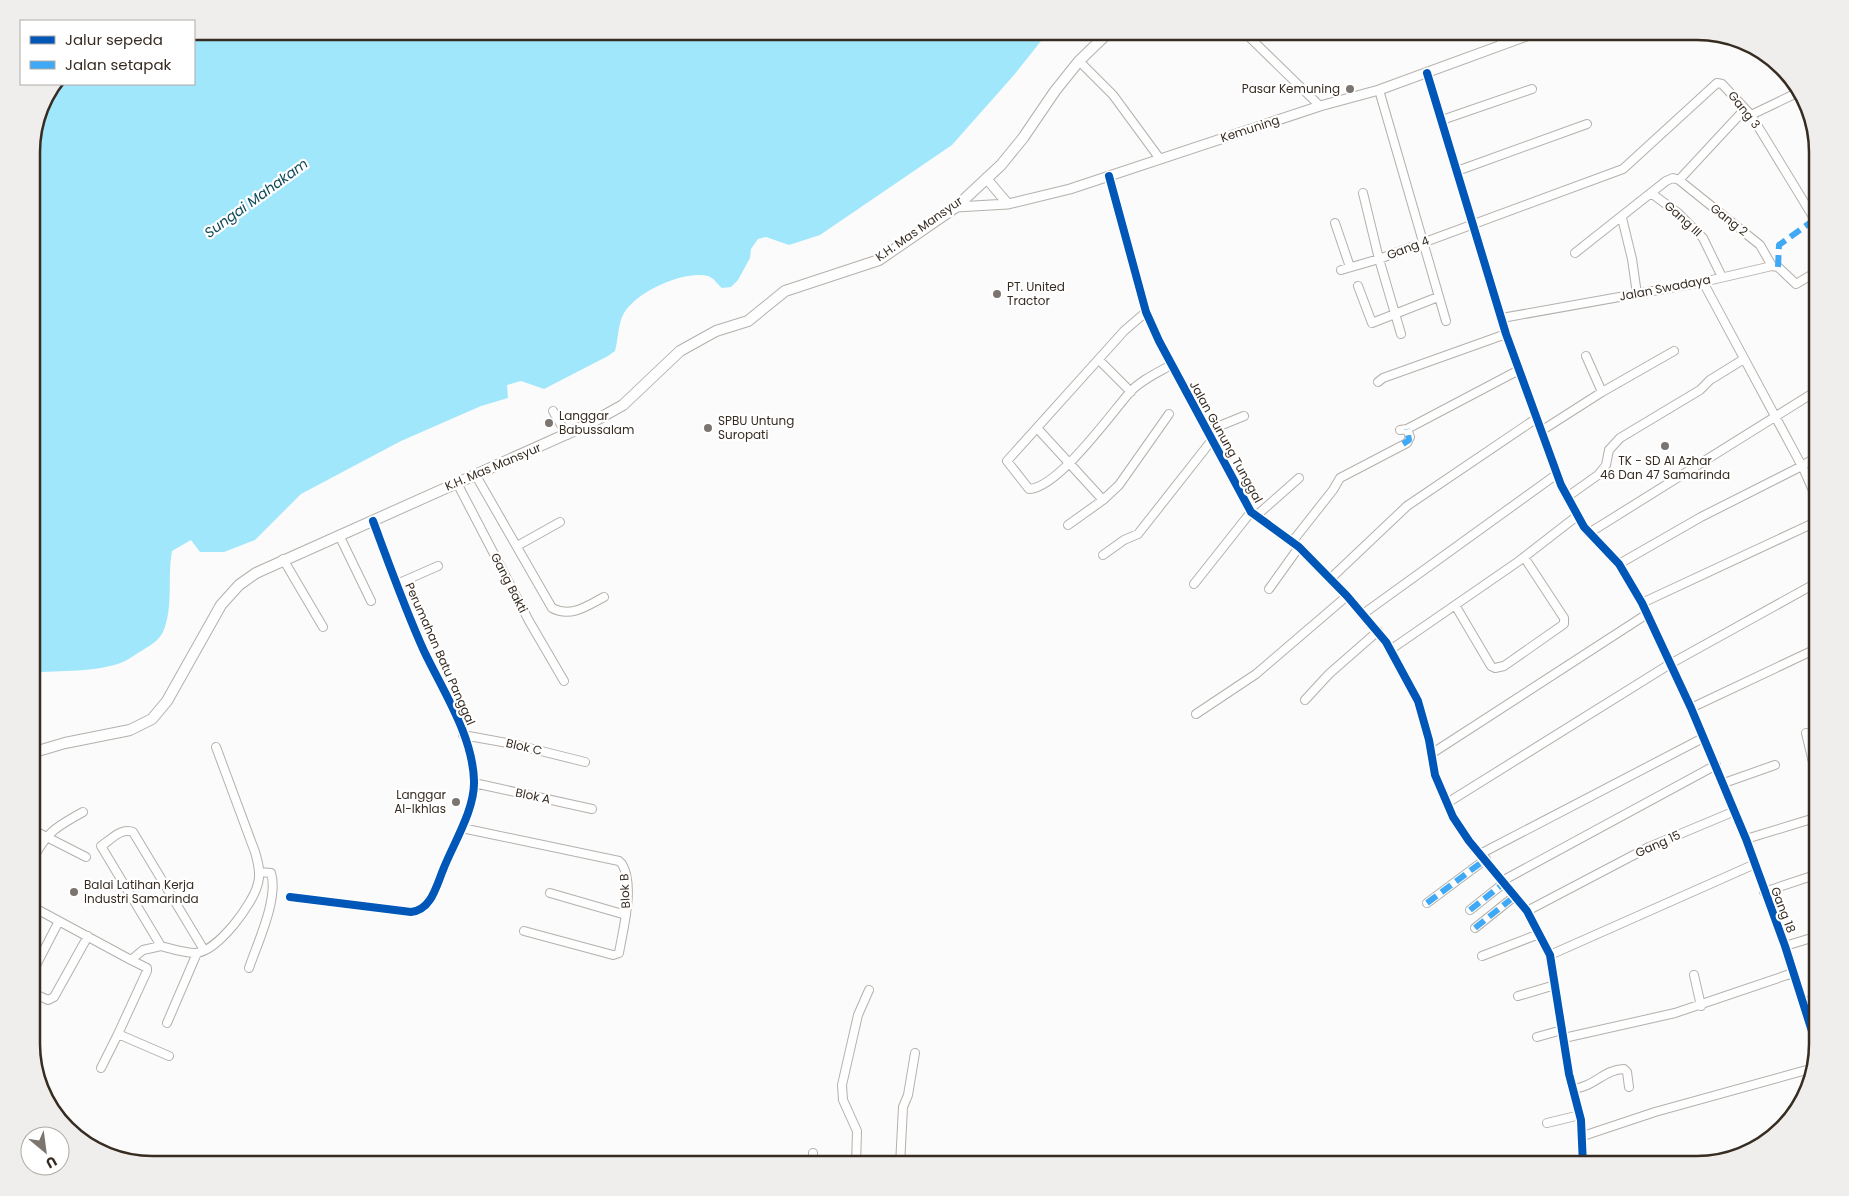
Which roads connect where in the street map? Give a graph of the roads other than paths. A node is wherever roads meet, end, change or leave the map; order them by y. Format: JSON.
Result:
{"nodes":[{"id":1,"x":1101,"y":40,"type":"edge"},
{"id":2,"x":1252,"y":40,"type":"edge"},
{"id":3,"x":1501,"y":40,"type":"edge"},
{"id":4,"x":1513,"y":40,"type":"edge"},
{"id":5,"x":1504,"y":44,"type":"junction"},
{"id":6,"x":1079,"y":61,"type":"junction"},
{"id":7,"x":1427,"y":73,"type":"junction"},
{"id":8,"x":1532,"y":89,"type":"dead end"},
{"id":9,"x":1379,"y":90,"type":"junction"},
{"id":10,"x":1793,"y":95,"type":"edge"},
{"id":11,"x":1320,"y":106,"type":"junction"},
{"id":12,"x":1745,"y":109,"type":"junction"},
{"id":13,"x":1751,"y":115,"type":"junction"},
{"id":14,"x":1442,"y":120,"type":"junction"},
{"id":15,"x":1587,"y":124,"type":"dead end"},
{"id":16,"x":1160,"y":159,"type":"junction"},
{"id":17,"x":1457,"y":171,"type":"junction"},
{"id":18,"x":1109,"y":176,"type":"junction"},
{"id":19,"x":986,"y":178,"type":"junction"},
{"id":20,"x":1679,"y":180,"type":"junction"},
{"id":21,"x":1363,"y":193,"type":"dead end"},
{"id":22,"x":1651,"y":193,"type":"junction"},
{"id":23,"x":1008,"y":204,"type":"junction"},
{"id":24,"x":956,"y":207,"type":"junction"},
{"id":25,"x":1809,"y":210,"type":"edge"},
{"id":26,"x":1622,"y":218,"type":"junction"},
{"id":27,"x":1335,"y":223,"type":"dead end"},
{"id":28,"x":1473,"y":223,"type":"junction"},
{"id":29,"x":1422,"y":242,"type":"junction"},
{"id":30,"x":1575,"y":253,"type":"dead end"},
{"id":31,"x":1379,"y":259,"type":"junction"},
{"id":32,"x":1772,"y":266,"type":"junction"},
{"id":33,"x":1350,"y":267,"type":"junction"},
{"id":34,"x":1341,"y":270,"type":"dead end"},
{"id":35,"x":1809,"y":276,"type":"edge"},
{"id":36,"x":1722,"y":277,"type":"junction"},
{"id":37,"x":1703,"y":282,"type":"junction"},
{"id":38,"x":1358,"y":286,"type":"dead end"},
{"id":39,"x":1637,"y":294,"type":"junction"},
{"id":40,"x":1438,"y":297,"type":"junction"},
{"id":41,"x":1146,"y":312,"type":"junction"},
{"id":42,"x":1394,"y":315,"type":"junction"},
{"id":43,"x":1502,"y":318,"type":"junction"},
{"id":44,"x":1446,"y":321,"type":"dead end"},
{"id":45,"x":1401,"y":334,"type":"dead end"},
{"id":46,"x":1506,"y":334,"type":"junction"},
{"id":47,"x":1674,"y":351,"type":"dead end"},
{"id":48,"x":1586,"y":356,"type":"dead end"},
{"id":49,"x":1744,"y":359,"type":"junction"},
{"id":50,"x":1099,"y":360,"type":"junction"},
{"id":51,"x":1171,"y":365,"type":"junction"},
{"id":52,"x":1519,"y":370,"type":"junction"},
{"id":53,"x":1378,"y":382,"type":"dead end"},
{"id":54,"x":1130,"y":392,"type":"junction"},
{"id":55,"x":1602,"y":392,"type":"junction"},
{"id":56,"x":1809,"y":396,"type":"edge"},
{"id":57,"x":553,"y":411,"type":"dead end"},
{"id":58,"x":1169,"y":414,"type":"dead end"},
{"id":59,"x":1244,"y":416,"type":"dead end"},
{"id":60,"x":1537,"y":418,"type":"junction"},
{"id":61,"x":1776,"y":418,"type":"junction"},
{"id":62,"x":1037,"y":428,"type":"junction"},
{"id":63,"x":1541,"y":431,"type":"junction"},
{"id":64,"x":1207,"y":432,"type":"junction"},
{"id":65,"x":566,"y":435,"type":"junction"},
{"id":66,"x":1212,"y":440,"type":"junction"},
{"id":67,"x":1809,"y":462,"type":"edge"},
{"id":68,"x":1069,"y":463,"type":"junction"},
{"id":69,"x":1802,"y":466,"type":"junction"},
{"id":70,"x":475,"y":474,"type":"junction"},
{"id":71,"x":1557,"y":474,"type":"junction"},
{"id":72,"x":1299,"y":478,"type":"dead end"},
{"id":73,"x":1809,"y":482,"type":"edge"},
{"id":74,"x":457,"y":483,"type":"junction"},
{"id":75,"x":1567,"y":497,"type":"junction"},
{"id":76,"x":1102,"y":500,"type":"junction"},
{"id":77,"x":1253,"y":514,"type":"junction"},
{"id":78,"x":1577,"y":516,"type":"junction"},
{"id":79,"x":373,"y":521,"type":"junction"},
{"id":80,"x":560,"y":522,"type":"dead end"},
{"id":81,"x":1068,"y":525,"type":"dead end"},
{"id":82,"x":1809,"y":525,"type":"edge"},
{"id":83,"x":1589,"y":533,"type":"junction"},
{"id":84,"x":339,"y":535,"type":"junction"},
{"id":85,"x":1296,"y":545,"type":"junction"},
{"id":86,"x":517,"y":546,"type":"junction"},
{"id":87,"x":1103,"y":555,"type":"dead end"},
{"id":88,"x":1524,"y":557,"type":"junction"},
{"id":89,"x":283,"y":559,"type":"junction"},
{"id":90,"x":1620,"y":564,"type":"junction"},
{"id":91,"x":438,"y":566,"type":"dead end"},
{"id":92,"x":1330,"y":579,"type":"junction"},
{"id":93,"x":397,"y":584,"type":"junction"},
{"id":94,"x":1194,"y":584,"type":"dead end"},
{"id":95,"x":1809,"y":587,"type":"edge"},
{"id":96,"x":1269,"y":589,"type":"dead end"},
{"id":97,"x":1347,"y":596,"type":"junction"},
{"id":98,"x":604,"y":597,"type":"dead end"},
{"id":99,"x":371,"y":601,"type":"dead end"},
{"id":100,"x":1642,"y":603,"type":"junction"},
{"id":101,"x":1455,"y":605,"type":"junction"},
{"id":102,"x":1363,"y":614,"type":"junction"},
{"id":103,"x":1647,"y":614,"type":"junction"},
{"id":104,"x":323,"y":627,"type":"dead end"},
{"id":105,"x":1378,"y":631,"type":"junction"},
{"id":106,"x":1390,"y":650,"type":"junction"},
{"id":107,"x":1809,"y":652,"type":"edge"},
{"id":108,"x":1670,"y":664,"type":"junction"},
{"id":109,"x":564,"y":681,"type":"dead end"},
{"id":110,"x":1305,"y":700,"type":"dead end"},
{"id":111,"x":1691,"y":708,"type":"junction"},
{"id":112,"x":1196,"y":714,"type":"dead end"},
{"id":113,"x":1806,"y":733,"type":"dead end"},
{"id":114,"x":463,"y":734,"type":"junction"},
{"id":115,"x":1703,"y":738,"type":"junction"},
{"id":116,"x":1809,"y":746,"type":"edge"},
{"id":117,"x":216,"y":747,"type":"dead end"},
{"id":118,"x":40,"y":751,"type":"edge"},
{"id":119,"x":1431,"y":754,"type":"junction"},
{"id":120,"x":585,"y":762,"type":"dead end"},
{"id":121,"x":1716,"y":765,"type":"junction"},
{"id":122,"x":1775,"y":765,"type":"dead end"},
{"id":123,"x":474,"y":783,"type":"junction"},
{"id":124,"x":1724,"y":783,"type":"junction"},
{"id":125,"x":1447,"y":803,"type":"junction"},
{"id":126,"x":592,"y":809,"type":"dead end"},
{"id":127,"x":1734,"y":810,"type":"junction"},
{"id":128,"x":83,"y":812,"type":"dead end"},
{"id":129,"x":1809,"y":821,"type":"edge"},
{"id":130,"x":462,"y":828,"type":"junction"},
{"id":131,"x":40,"y":834,"type":"edge"},
{"id":132,"x":46,"y":837,"type":"junction"},
{"id":133,"x":1746,"y":839,"type":"junction"},
{"id":134,"x":40,"y":848,"type":"edge"},
{"id":135,"x":1484,"y":856,"type":"junction"},
{"id":136,"x":86,"y":858,"type":"dead end"},
{"id":137,"x":1755,"y":864,"type":"junction"},
{"id":138,"x":259,"y":872,"type":"junction"},
{"id":139,"x":1809,"y":877,"type":"edge"},
{"id":140,"x":1503,"y":882,"type":"junction"},
{"id":141,"x":1764,"y":892,"type":"junction"},
{"id":142,"x":550,"y":893,"type":"dead end"},
{"id":143,"x":1515,"y":896,"type":"junction"},
{"id":144,"x":290,"y":897,"type":"dead end"},
{"id":145,"x":1427,"y":903,"type":"dead end"},
{"id":146,"x":40,"y":910,"type":"edge"},
{"id":147,"x":1470,"y":910,"type":"dead end"},
{"id":148,"x":1527,"y":911,"type":"junction"},
{"id":149,"x":626,"y":915,"type":"junction"},
{"id":150,"x":59,"y":921,"type":"junction"},
{"id":151,"x":1475,"y":928,"type":"dead end"},
{"id":152,"x":524,"y":931,"type":"dead end"},
{"id":153,"x":1539,"y":934,"type":"junction"},
{"id":154,"x":88,"y":936,"type":"junction"},
{"id":155,"x":1809,"y":939,"type":"edge"},
{"id":156,"x":161,"y":946,"type":"junction"},
{"id":157,"x":1785,"y":946,"type":"junction"},
{"id":158,"x":200,"y":952,"type":"junction"},
{"id":159,"x":1550,"y":955,"type":"junction"},
{"id":160,"x":1482,"y":956,"type":"dead end"},
{"id":161,"x":40,"y":959,"type":"edge"},
{"id":162,"x":131,"y":960,"type":"junction"},
{"id":163,"x":249,"y":968,"type":"dead end"},
{"id":164,"x":1793,"y":973,"type":"junction"},
{"id":165,"x":1694,"y":975,"type":"dead end"},
{"id":166,"x":1555,"y":985,"type":"junction"},
{"id":167,"x":869,"y":990,"type":"dead end"},
{"id":168,"x":40,"y":996,"type":"edge"},
{"id":169,"x":1518,"y":996,"type":"dead end"},
{"id":170,"x":1809,"y":1001,"type":"edge"},
{"id":171,"x":1803,"y":1003,"type":"junction"},
{"id":172,"x":1702,"y":1006,"type":"junction"},
{"id":173,"x":1809,"y":1022,"type":"edge"},
{"id":174,"x":167,"y":1023,"type":"dead end"},
{"id":175,"x":118,"y":1034,"type":"junction"},
{"id":176,"x":1563,"y":1034,"type":"junction"},
{"id":177,"x":1537,"y":1037,"type":"dead end"},
{"id":178,"x":915,"y":1053,"type":"dead end"},
{"id":179,"x":169,"y":1056,"type":"dead end"},
{"id":180,"x":101,"y":1068,"type":"dead end"},
{"id":181,"x":1806,"y":1070,"type":"edge"},
{"id":182,"x":1629,"y":1087,"type":"dead end"},
{"id":183,"x":1573,"y":1089,"type":"junction"},
{"id":184,"x":1580,"y":1115,"type":"junction"},
{"id":185,"x":1547,"y":1123,"type":"dead end"},
{"id":186,"x":1582,"y":1136,"type":"junction"},
{"id":187,"x":856,"y":1156,"type":"edge"},
{"id":188,"x":900,"y":1156,"type":"edge"},
{"id":189,"x":1583,"y":1156,"type":"edge"}],
"edges":[{"from":1,"to":6,"type":"main road","name":"K.H. Mas Mansyur"},
{"from":2,"to":11,"type":"street"},
{"from":3,"to":5,"type":"street"},
{"from":4,"to":5,"type":"street","name":"Kemuning"},
{"from":5,"to":7,"type":"street","name":"Kemuning"},
{"from":6,"to":16,"type":"street"},
{"from":6,"to":19,"type":"main road","name":"K.H. Mas Mansyur"},
{"from":7,"to":9,"type":"street","name":"Kemuning"},
{"from":7,"to":14,"type":"street","name":"Gang 18"},
{"from":8,"to":14,"type":"street"},
{"from":9,"to":11,"type":"street","name":"Kemuning"},
{"from":9,"to":29,"type":"street"},
{"from":10,"to":13,"type":"street"},
{"from":11,"to":16,"type":"street","name":"Kemuning"},
{"from":12,"to":13,"type":"street","name":"Gang 3"},
{"from":12,"to":20,"type":"street"},
{"from":12,"to":28,"type":"street","name":"Gang 3"},
{"from":13,"to":25,"type":"street","name":"Gang 3"},
{"from":14,"to":17,"type":"street","name":"Gang 18"},
{"from":15,"to":17,"type":"street"},
{"from":16,"to":18,"type":"street","name":"Kemuning"},
{"from":17,"to":28,"type":"street","name":"Gang 18"},
{"from":18,"to":23,"type":"street","name":"Kemuning"},
{"from":18,"to":41,"type":"street","name":"Jalan Gunung Tunggal"},
{"from":19,"to":23,"type":"street"},
{"from":19,"to":24,"type":"main road","name":"K.H. Mas Mansyur"},
{"from":20,"to":22,"type":"street"},
{"from":20,"to":32,"type":"street","name":"Gang 2"},
{"from":21,"to":31,"type":"street"},
{"from":22,"to":26,"type":"street"},
{"from":22,"to":36,"type":"street","name":"Gang III"},
{"from":23,"to":24,"type":"street","name":"Kemuning"},
{"from":24,"to":65,"type":"main road","name":"K.H. Mas Mansyur"},
{"from":26,"to":30,"type":"street"},
{"from":26,"to":39,"type":"street"},
{"from":27,"to":33,"type":"street"},
{"from":28,"to":29,"type":"street","name":"Gang 4"},
{"from":28,"to":43,"type":"street","name":"Gang 18"},
{"from":29,"to":31,"type":"street","name":"Gang 4"},
{"from":29,"to":40,"type":"street"},
{"from":31,"to":33,"type":"street","name":"Gang 4"},
{"from":31,"to":42,"type":"street"},
{"from":32,"to":35,"type":"street"},
{"from":32,"to":36,"type":"street","name":"Jalan Swadaya"},
{"from":33,"to":34,"type":"street","name":"Gang 4"},
{"from":36,"to":37,"type":"street","name":"Jalan Swadaya"},
{"from":37,"to":39,"type":"street","name":"Jalan Swadaya"},
{"from":37,"to":49,"type":"street"},
{"from":38,"to":42,"type":"street"},
{"from":39,"to":43,"type":"street","name":"Jalan Swadaya"},
{"from":40,"to":42,"type":"street"},
{"from":40,"to":44,"type":"street"},
{"from":41,"to":50,"type":"street"},
{"from":41,"to":51,"type":"street","name":"Jalan Gunung Tunggal"},
{"from":42,"to":45,"type":"street"},
{"from":43,"to":46,"type":"street","name":"Gang 18"},
{"from":46,"to":52,"type":"street","name":"Gang 18"},
{"from":46,"to":53,"type":"street"},
{"from":47,"to":55,"type":"street"},
{"from":48,"to":55,"type":"street"},
{"from":49,"to":61,"type":"street"},
{"from":49,"to":75,"type":"street"},
{"from":50,"to":54,"type":"street"},
{"from":50,"to":62,"type":"street"},
{"from":51,"to":54,"type":"street"},
{"from":51,"to":64,"type":"street","name":"Jalan Gunung Tunggal"},
{"from":52,"to":60,"type":"street","name":"Gang 18"},
{"from":52,"to":85,"type":"street"},
{"from":54,"to":68,"type":"street"},
{"from":55,"to":63,"type":"street"},
{"from":56,"to":61,"type":"street"},
{"from":57,"to":65,"type":"street"},
{"from":58,"to":76,"type":"street"},
{"from":59,"to":64,"type":"street"},
{"from":60,"to":63,"type":"street","name":"Gang 18"},
{"from":60,"to":92,"type":"street"},
{"from":61,"to":69,"type":"street"},
{"from":61,"to":83,"type":"street"},
{"from":62,"to":68,"type":"street"},
{"from":62,"to":68,"type":"street"},
{"from":63,"to":71,"type":"street","name":"Gang 18"},
{"from":64,"to":66,"type":"street","name":"Jalan Gunung Tunggal"},
{"from":65,"to":70,"type":"main road","name":"K.H. Mas Mansyur"},
{"from":66,"to":77,"type":"street","name":"Jalan Gunung Tunggal"},
{"from":66,"to":87,"type":"street"},
{"from":67,"to":69,"type":"street"},
{"from":68,"to":76,"type":"street"},
{"from":69,"to":73,"type":"street"},
{"from":69,"to":90,"type":"street"},
{"from":70,"to":74,"type":"main road","name":"K.H. Mas Mansyur"},
{"from":70,"to":86,"type":"street"},
{"from":71,"to":75,"type":"street","name":"Gang 18"},
{"from":71,"to":102,"type":"street"},
{"from":72,"to":77,"type":"street"},
{"from":74,"to":79,"type":"main road","name":"K.H. Mas Mansyur"},
{"from":74,"to":109,"type":"street","name":"Gang Bakti"},
{"from":75,"to":78,"type":"street","name":"Gang 18"},
{"from":76,"to":81,"type":"street"},
{"from":77,"to":85,"type":"street","name":"Jalan Gunung Tunggal"},
{"from":77,"to":94,"type":"street"},
{"from":78,"to":83,"type":"street","name":"Gang 18"},
{"from":78,"to":88,"type":"street"},
{"from":79,"to":84,"type":"main road","name":"K.H. Mas Mansyur"},
{"from":79,"to":93,"type":"street","name":"Perumahan Batu Panggal"},
{"from":80,"to":86,"type":"street"},
{"from":82,"to":100,"type":"street"},
{"from":83,"to":90,"type":"street","name":"Gang 18"},
{"from":84,"to":89,"type":"main road","name":"K.H. Mas Mansyur"},
{"from":84,"to":99,"type":"street"},
{"from":85,"to":92,"type":"street","name":"Jalan Gunung Tunggal"},
{"from":85,"to":96,"type":"street"},
{"from":86,"to":98,"type":"street"},
{"from":88,"to":101,"type":"street"},
{"from":88,"to":101,"type":"street"},
{"from":89,"to":104,"type":"street"},
{"from":89,"to":118,"type":"main road","name":"K.H. Mas Mansyur"},
{"from":90,"to":100,"type":"street","name":"Gang 18"},
{"from":91,"to":93,"type":"street"},
{"from":92,"to":97,"type":"street","name":"Jalan Gunung Tunggal"},
{"from":93,"to":114,"type":"street","name":"Perumahan Batu Panggal"},
{"from":95,"to":108,"type":"street"},
{"from":97,"to":102,"type":"street","name":"Jalan Gunung Tunggal"},
{"from":97,"to":112,"type":"street"},
{"from":100,"to":103,"type":"street","name":"Gang 18"},
{"from":101,"to":106,"type":"street"},
{"from":102,"to":105,"type":"street","name":"Jalan Gunung Tunggal"},
{"from":103,"to":108,"type":"street","name":"Gang 18"},
{"from":103,"to":119,"type":"street"},
{"from":105,"to":106,"type":"street","name":"Jalan Gunung Tunggal"},
{"from":105,"to":110,"type":"street"},
{"from":106,"to":119,"type":"street","name":"Jalan Gunung Tunggal"},
{"from":107,"to":111,"type":"street"},
{"from":108,"to":111,"type":"street","name":"Gang 18"},
{"from":108,"to":125,"type":"street"},
{"from":111,"to":115,"type":"street","name":"Gang 18"},
{"from":113,"to":116,"type":"street"},
{"from":114,"to":120,"type":"street","name":"Blok C"},
{"from":114,"to":123,"type":"street","name":"Perumahan Batu Panggal"},
{"from":115,"to":121,"type":"street","name":"Gang 18"},
{"from":115,"to":135,"type":"street"},
{"from":117,"to":138,"type":"street"},
{"from":119,"to":125,"type":"street","name":"Jalan Gunung Tunggal"},
{"from":121,"to":124,"type":"street","name":"Gang 18"},
{"from":121,"to":140,"type":"street"},
{"from":122,"to":124,"type":"street"},
{"from":123,"to":126,"type":"street","name":"Blok A"},
{"from":123,"to":130,"type":"street","name":"Perumahan Batu Panggal"},
{"from":124,"to":127,"type":"street","name":"Gang 18"},
{"from":125,"to":135,"type":"street","name":"Jalan Gunung Tunggal"},
{"from":127,"to":133,"type":"street","name":"Gang 18"},
{"from":127,"to":148,"type":"street","name":"Gang 15"},
{"from":128,"to":132,"type":"street"},
{"from":129,"to":133,"type":"street"},
{"from":130,"to":144,"type":"street","name":"Perumahan Batu Panggal"},
{"from":130,"to":149,"type":"street","name":"Blok B"},
{"from":131,"to":132,"type":"street"},
{"from":132,"to":134,"type":"street"},
{"from":132,"to":136,"type":"street"},
{"from":133,"to":137,"type":"street","name":"Gang 18"},
{"from":135,"to":140,"type":"street","name":"Jalan Gunung Tunggal"},
{"from":135,"to":145,"type":"street"},
{"from":137,"to":141,"type":"street","name":"Gang 18"},
{"from":137,"to":159,"type":"street"},
{"from":138,"to":158,"type":"street"},
{"from":138,"to":163,"type":"street"},
{"from":139,"to":141,"type":"street"},
{"from":140,"to":143,"type":"street","name":"Jalan Gunung Tunggal"},
{"from":140,"to":147,"type":"street"},
{"from":141,"to":157,"type":"street","name":"Gang 18"},
{"from":142,"to":149,"type":"street"},
{"from":143,"to":148,"type":"street","name":"Jalan Gunung Tunggal"},
{"from":143,"to":151,"type":"street"},
{"from":146,"to":150,"type":"street"},
{"from":148,"to":153,"type":"street","name":"Jalan Gunung Tunggal"},
{"from":149,"to":152,"type":"street","name":"Blok B"},
{"from":150,"to":154,"type":"street"},
{"from":150,"to":161,"type":"street"},
{"from":153,"to":159,"type":"street","name":"Jalan Gunung Tunggal"},
{"from":153,"to":160,"type":"street"},
{"from":154,"to":162,"type":"street"},
{"from":154,"to":168,"type":"street"},
{"from":155,"to":157,"type":"street"},
{"from":156,"to":158,"type":"street"},
{"from":156,"to":158,"type":"street"},
{"from":156,"to":162,"type":"street"},
{"from":157,"to":164,"type":"street","name":"Gang 18"},
{"from":158,"to":174,"type":"street"},
{"from":159,"to":166,"type":"street","name":"Jalan Gunung Tunggal"},
{"from":162,"to":175,"type":"street"},
{"from":164,"to":171,"type":"street","name":"Gang 18"},
{"from":164,"to":172,"type":"street"},
{"from":165,"to":172,"type":"street"},
{"from":166,"to":169,"type":"street"},
{"from":166,"to":176,"type":"street","name":"Jalan Gunung Tunggal"},
{"from":167,"to":187,"type":"street"},
{"from":170,"to":171,"type":"street"},
{"from":171,"to":173,"type":"street","name":"Gang 18"},
{"from":172,"to":176,"type":"street"},
{"from":175,"to":179,"type":"street"},
{"from":175,"to":180,"type":"street"},
{"from":176,"to":177,"type":"street"},
{"from":176,"to":183,"type":"street","name":"Jalan Gunung Tunggal"},
{"from":178,"to":188,"type":"street"},
{"from":181,"to":186,"type":"street"},
{"from":182,"to":183,"type":"street"},
{"from":183,"to":184,"type":"street","name":"Jalan Gunung Tunggal"},
{"from":184,"to":185,"type":"street"},
{"from":184,"to":186,"type":"street","name":"Jalan Gunung Tunggal"},
{"from":186,"to":189,"type":"street","name":"Jalan Gunung Tunggal"}]}
